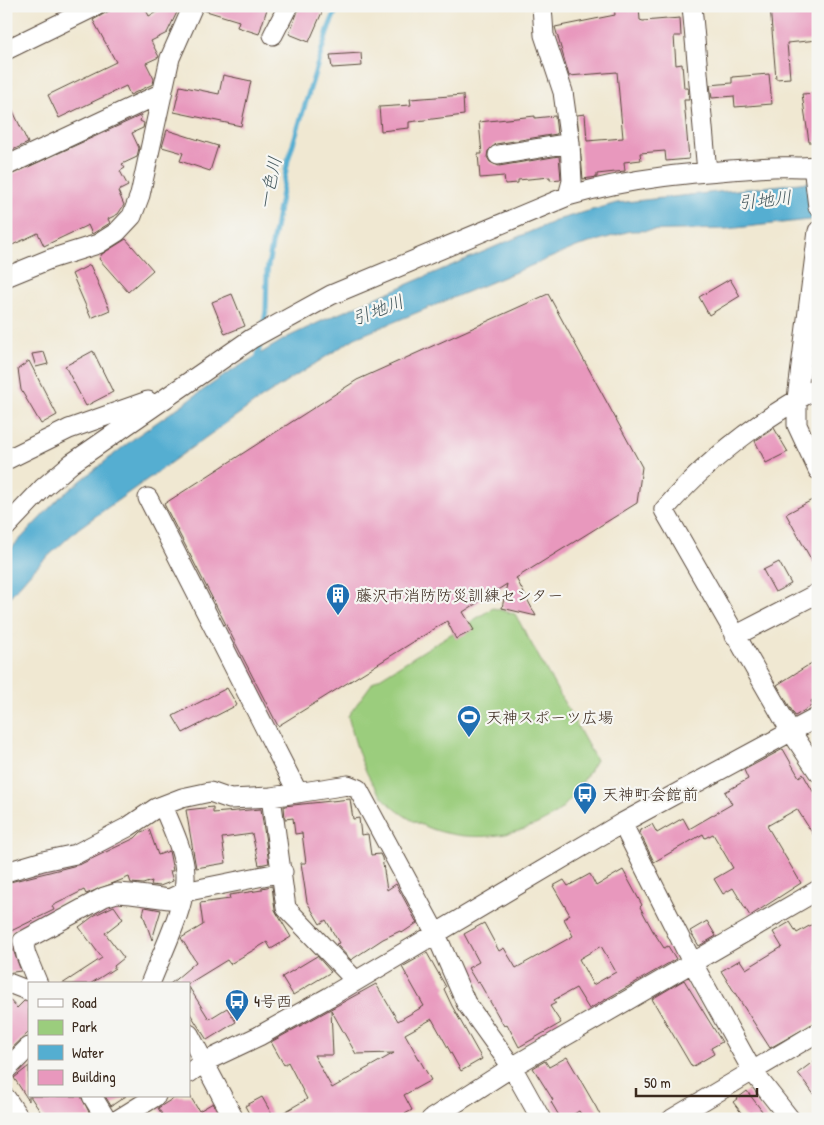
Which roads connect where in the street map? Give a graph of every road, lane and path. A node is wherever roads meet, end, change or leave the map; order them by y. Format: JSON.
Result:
{"nodes":[{"id":1,"x":96,"y":6,"type":"edge"},
{"id":2,"x":192,"y":6,"type":"edge"},
{"id":3,"x":288,"y":6,"type":"edge"},
{"id":4,"x":542,"y":6,"type":"edge"},
{"id":5,"x":692,"y":6,"type":"edge"},
{"id":6,"x":273,"y":36,"type":"dead end"},
{"id":7,"x":6,"y":50,"type":"edge"},
{"id":8,"x":162,"y":93,"type":"junction"},
{"id":9,"x":570,"y":144,"type":"junction"},
{"id":10,"x":498,"y":155,"type":"dead end"},
{"id":11,"x":6,"y":166,"type":"edge"},
{"id":12,"x":815,"y":170,"type":"edge"},
{"id":13,"x":707,"y":172,"type":"junction"},
{"id":14,"x":568,"y":196,"type":"junction"},
{"id":15,"x":818,"y":208,"type":"edge"},
{"id":16,"x":818,"y":235,"type":"edge"},
{"id":17,"x":6,"y":277,"type":"edge"},
{"id":18,"x":818,"y":388,"type":"edge"},
{"id":19,"x":170,"y":393,"type":"junction"},
{"id":20,"x":797,"y":399,"type":"junction"},
{"id":21,"x":6,"y":460,"type":"edge"},
{"id":22,"x":818,"y":470,"type":"edge"},
{"id":23,"x":148,"y":498,"type":"dead end"},
{"id":24,"x":6,"y":527,"type":"edge"},
{"id":25,"x":818,"y":593,"type":"edge"},
{"id":26,"x":735,"y":636,"type":"junction"},
{"id":27,"x":818,"y":717,"type":"edge"},
{"id":28,"x":790,"y":730,"type":"junction"},
{"id":29,"x":818,"y":772,"type":"edge"},
{"id":30,"x":298,"y":793,"type":"junction"},
{"id":31,"x":271,"y":798,"type":"junction"},
{"id":32,"x":163,"y":806,"type":"junction"},
{"id":33,"x":622,"y":823,"type":"junction"},
{"id":34,"x":6,"y":872,"type":"edge"},
{"id":35,"x":283,"y":872,"type":"junction"},
{"id":36,"x":818,"y":890,"type":"edge"},
{"id":37,"x":184,"y":892,"type":"junction"},
{"id":38,"x":435,"y":932,"type":"junction"},
{"id":39,"x":692,"y":962,"type":"junction"},
{"id":40,"x":355,"y":980,"type":"junction"},
{"id":41,"x":37,"y":982,"type":"edge"},
{"id":42,"x":151,"y":982,"type":"edge"},
{"id":43,"x":6,"y":985,"type":"edge"},
{"id":44,"x":28,"y":991,"type":"edge"},
{"id":45,"x":818,"y":1032,"type":"edge"},
{"id":46,"x":190,"y":1039,"type":"edge"},
{"id":47,"x":28,"y":1048,"type":"edge"},
{"id":48,"x":512,"y":1067,"type":"junction"},
{"id":49,"x":196,"y":1068,"type":"edge"},
{"id":50,"x":6,"y":1070,"type":"edge"},
{"id":51,"x":753,"y":1072,"type":"junction"},
{"id":52,"x":6,"y":1098,"type":"edge"},
{"id":53,"x":93,"y":1098,"type":"edge"},
{"id":54,"x":153,"y":1098,"type":"edge"},
{"id":55,"x":20,"y":1119,"type":"edge"},
{"id":56,"x":106,"y":1119,"type":"edge"},
{"id":57,"x":119,"y":1119,"type":"edge"},
{"id":58,"x":234,"y":1119,"type":"edge"},
{"id":59,"x":431,"y":1119,"type":"edge"},
{"id":60,"x":541,"y":1119,"type":"edge"},
{"id":61,"x":672,"y":1119,"type":"edge"},
{"id":62,"x":790,"y":1119,"type":"edge"}],
"edges":[{"from":1,"to":7,"type":"street"},
{"from":2,"to":8,"type":"street"},
{"from":3,"to":6,"type":"street"},
{"from":4,"to":9,"type":"street"},
{"from":5,"to":13,"type":"street"},
{"from":8,"to":11,"type":"street"},
{"from":8,"to":17,"type":"street"},
{"from":9,"to":10,"type":"street"},
{"from":9,"to":14,"type":"street"},
{"from":12,"to":13,"type":"street"},
{"from":12,"to":15,"type":"street"},
{"from":13,"to":14,"type":"street"},
{"from":14,"to":19,"type":"street"},
{"from":16,"to":20,"type":"street"},
{"from":18,"to":20,"type":"street"},
{"from":19,"to":21,"type":"street"},
{"from":19,"to":24,"type":"street"},
{"from":20,"to":22,"type":"street"},
{"from":20,"to":26,"type":"street"},
{"from":23,"to":30,"type":"street"},
{"from":25,"to":26,"type":"street"},
{"from":26,"to":28,"type":"street"},
{"from":27,"to":28,"type":"street"},
{"from":28,"to":29,"type":"street"},
{"from":28,"to":33,"type":"street"},
{"from":30,"to":31,"type":"street"},
{"from":30,"to":38,"type":"street"},
{"from":31,"to":32,"type":"street"},
{"from":31,"to":35,"type":"street"},
{"from":32,"to":34,"type":"street"},
{"from":32,"to":37,"type":"street"},
{"from":33,"to":38,"type":"street"},
{"from":33,"to":39,"type":"street"},
{"from":35,"to":37,"type":"street"},
{"from":35,"to":40,"type":"street"},
{"from":36,"to":39,"type":"street"},
{"from":37,"to":41,"type":"street"},
{"from":37,"to":42,"type":"street"},
{"from":38,"to":40,"type":"street"},
{"from":38,"to":48,"type":"street"},
{"from":39,"to":48,"type":"street"},
{"from":39,"to":51,"type":"street"},
{"from":40,"to":49,"type":"street"},
{"from":43,"to":44,"type":"street"},
{"from":45,"to":51,"type":"street"},
{"from":46,"to":49,"type":"street"},
{"from":47,"to":50,"type":"street"},
{"from":48,"to":59,"type":"street"},
{"from":48,"to":60,"type":"street"},
{"from":49,"to":58,"type":"street"},
{"from":51,"to":61,"type":"street"},
{"from":51,"to":62,"type":"street"},
{"from":52,"to":55,"type":"street"},
{"from":53,"to":56,"type":"street"},
{"from":54,"to":57,"type":"street"}]}
